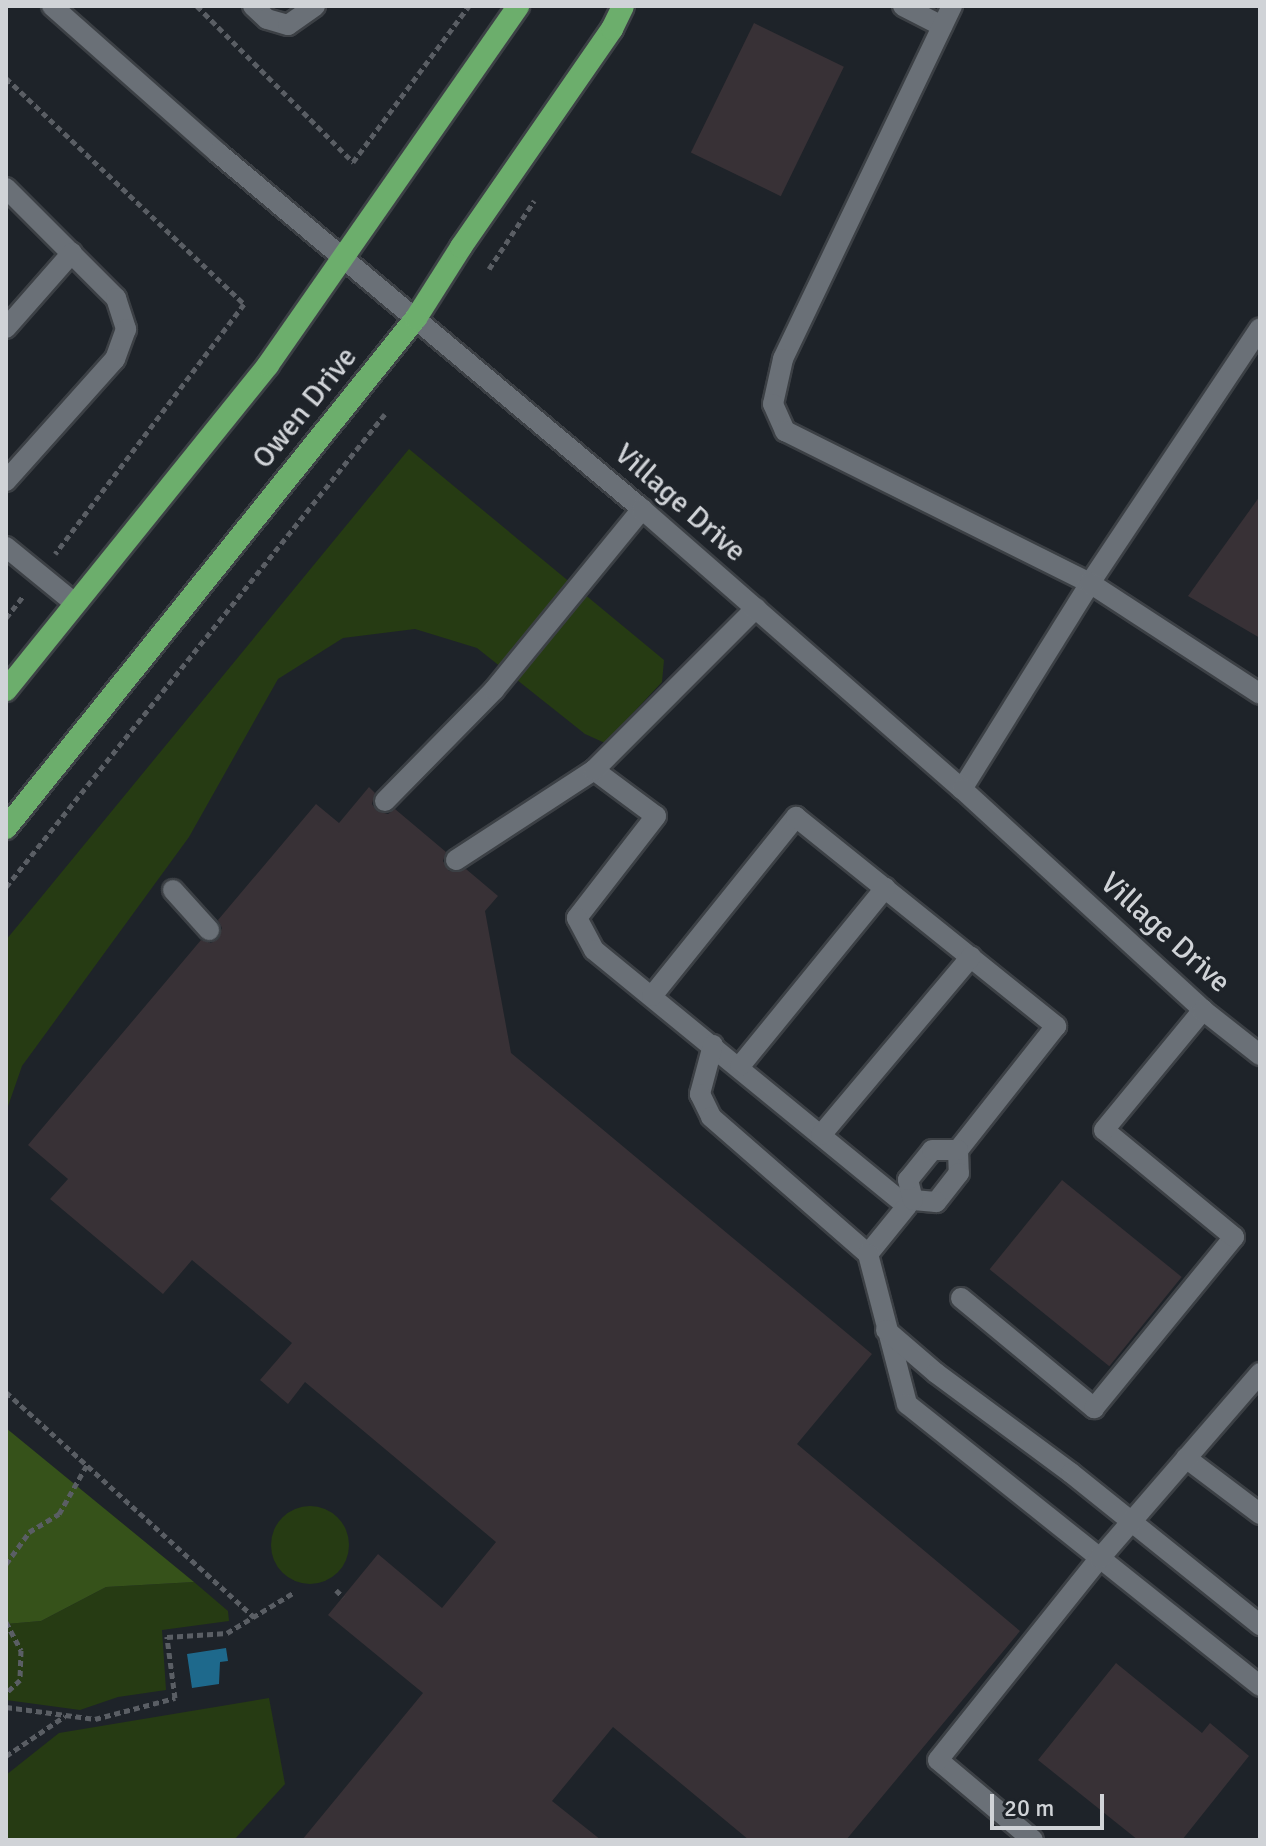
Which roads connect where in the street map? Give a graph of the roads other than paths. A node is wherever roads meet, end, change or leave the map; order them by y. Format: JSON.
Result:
{"nodes":[{"id":1,"x":253,"y":6,"type":"edge"},
{"id":2,"x":315,"y":6,"type":"edge"},
{"id":3,"x":518,"y":6,"type":"edge"},
{"id":4,"x":623,"y":6,"type":"edge"},
{"id":5,"x":903,"y":6,"type":"edge"},
{"id":6,"x":952,"y":6,"type":"edge"},
{"id":7,"x":56,"y":8,"type":"edge"},
{"id":8,"x":942,"y":26,"type":"junction"},
{"id":9,"x":6,"y":188,"type":"edge"},
{"id":10,"x":72,"y":253,"type":"junction"},
{"id":11,"x":345,"y":258,"type":"junction"},
{"id":12,"x":416,"y":318,"type":"junction"},
{"id":13,"x":6,"y":328,"type":"edge"},
{"id":14,"x":1260,"y":328,"type":"edge"},
{"id":15,"x":6,"y":481,"type":"edge"},
{"id":16,"x":642,"y":509,"type":"junction"},
{"id":17,"x":10,"y":559,"type":"edge"},
{"id":18,"x":1090,"y":583,"type":"junction"},
{"id":19,"x":76,"y":604,"type":"junction"},
{"id":20,"x":756,"y":608,"type":"junction"},
{"id":21,"x":6,"y":690,"type":"edge"},
{"id":22,"x":1260,"y":694,"type":"edge"},
{"id":23,"x":594,"y":770,"type":"junction"},
{"id":24,"x":962,"y":789,"type":"junction"},
{"id":25,"x":385,"y":801,"type":"dead end"},
{"id":26,"x":6,"y":828,"type":"edge"},
{"id":27,"x":456,"y":860,"type":"dead end"},
{"id":28,"x":885,"y":888,"type":"junction"},
{"id":29,"x":173,"y":890,"type":"dead end"},
{"id":30,"x":209,"y":930,"type":"dead end"},
{"id":31,"x":971,"y":957,"type":"junction"},
{"id":32,"x":652,"y":996,"type":"junction"},
{"id":33,"x":1203,"y":1010,"type":"junction"},
{"id":34,"x":713,"y":1045,"type":"junction"},
{"id":35,"x":1260,"y":1055,"type":"edge"},
{"id":36,"x":740,"y":1066,"type":"junction"},
{"id":37,"x":821,"y":1135,"type":"junction"},
{"id":38,"x":958,"y":1150,"type":"junction"},
{"id":39,"x":910,"y":1203,"type":"junction"},
{"id":40,"x":868,"y":1254,"type":"junction"},
{"id":41,"x":961,"y":1298,"type":"dead end"},
{"id":42,"x":886,"y":1329,"type":"junction"},
{"id":43,"x":1260,"y":1373,"type":"edge"},
{"id":44,"x":1186,"y":1458,"type":"junction"},
{"id":45,"x":1260,"y":1514,"type":"edge"},
{"id":46,"x":1132,"y":1522,"type":"junction"},
{"id":47,"x":1100,"y":1558,"type":"junction"},
{"id":48,"x":1260,"y":1625,"type":"edge"},
{"id":49,"x":1260,"y":1686,"type":"edge"},
{"id":50,"x":1033,"y":1840,"type":"edge"}],
"edges":[{"from":1,"to":2,"type":"main road"},
{"from":3,"to":11,"type":"highway","name":"Owen Drive"},
{"from":4,"to":12,"type":"highway","name":"Owen Drive"},
{"from":5,"to":8,"type":"main road"},
{"from":6,"to":8,"type":"main road"},
{"from":7,"to":11,"type":"main road","name":"Village Drive"},
{"from":8,"to":18,"type":"main road"},
{"from":9,"to":10,"type":"main road"},
{"from":10,"to":13,"type":"main road"},
{"from":10,"to":15,"type":"main road"},
{"from":11,"to":12,"type":"main road","name":"Village Drive"},
{"from":11,"to":19,"type":"highway","name":"Owen Drive"},
{"from":12,"to":16,"type":"main road","name":"Village Drive"},
{"from":12,"to":26,"type":"highway","name":"Owen Drive"},
{"from":14,"to":18,"type":"main road"},
{"from":16,"to":20,"type":"main road","name":"Village Drive"},
{"from":16,"to":25,"type":"main road"},
{"from":17,"to":19,"type":"main road"},
{"from":18,"to":22,"type":"main road"},
{"from":18,"to":24,"type":"main road"},
{"from":19,"to":21,"type":"highway","name":"Owen Drive"},
{"from":20,"to":23,"type":"main road"},
{"from":20,"to":24,"type":"main road","name":"Village Drive"},
{"from":23,"to":27,"type":"main road"},
{"from":23,"to":32,"type":"main road"},
{"from":24,"to":33,"type":"main road","name":"Village Drive"},
{"from":28,"to":31,"type":"main road"},
{"from":28,"to":32,"type":"main road"},
{"from":28,"to":36,"type":"main road"},
{"from":29,"to":30,"type":"main road"},
{"from":31,"to":37,"type":"main road"},
{"from":31,"to":38,"type":"main road"},
{"from":32,"to":34,"type":"main road"},
{"from":33,"to":35,"type":"main road","name":"Village Drive"},
{"from":33,"to":41,"type":"main road"},
{"from":34,"to":36,"type":"main road"},
{"from":34,"to":40,"type":"main road"},
{"from":36,"to":37,"type":"main road"},
{"from":37,"to":39,"type":"main road"},
{"from":38,"to":39,"type":"main road"},
{"from":38,"to":39,"type":"main road"},
{"from":39,"to":40,"type":"main road"},
{"from":40,"to":42,"type":"main road"},
{"from":42,"to":46,"type":"main road"},
{"from":42,"to":47,"type":"main road"},
{"from":43,"to":44,"type":"main road"},
{"from":44,"to":45,"type":"main road"},
{"from":44,"to":46,"type":"main road"},
{"from":46,"to":47,"type":"main road"},
{"from":46,"to":48,"type":"main road"},
{"from":47,"to":49,"type":"main road"},
{"from":47,"to":50,"type":"main road"}]}
